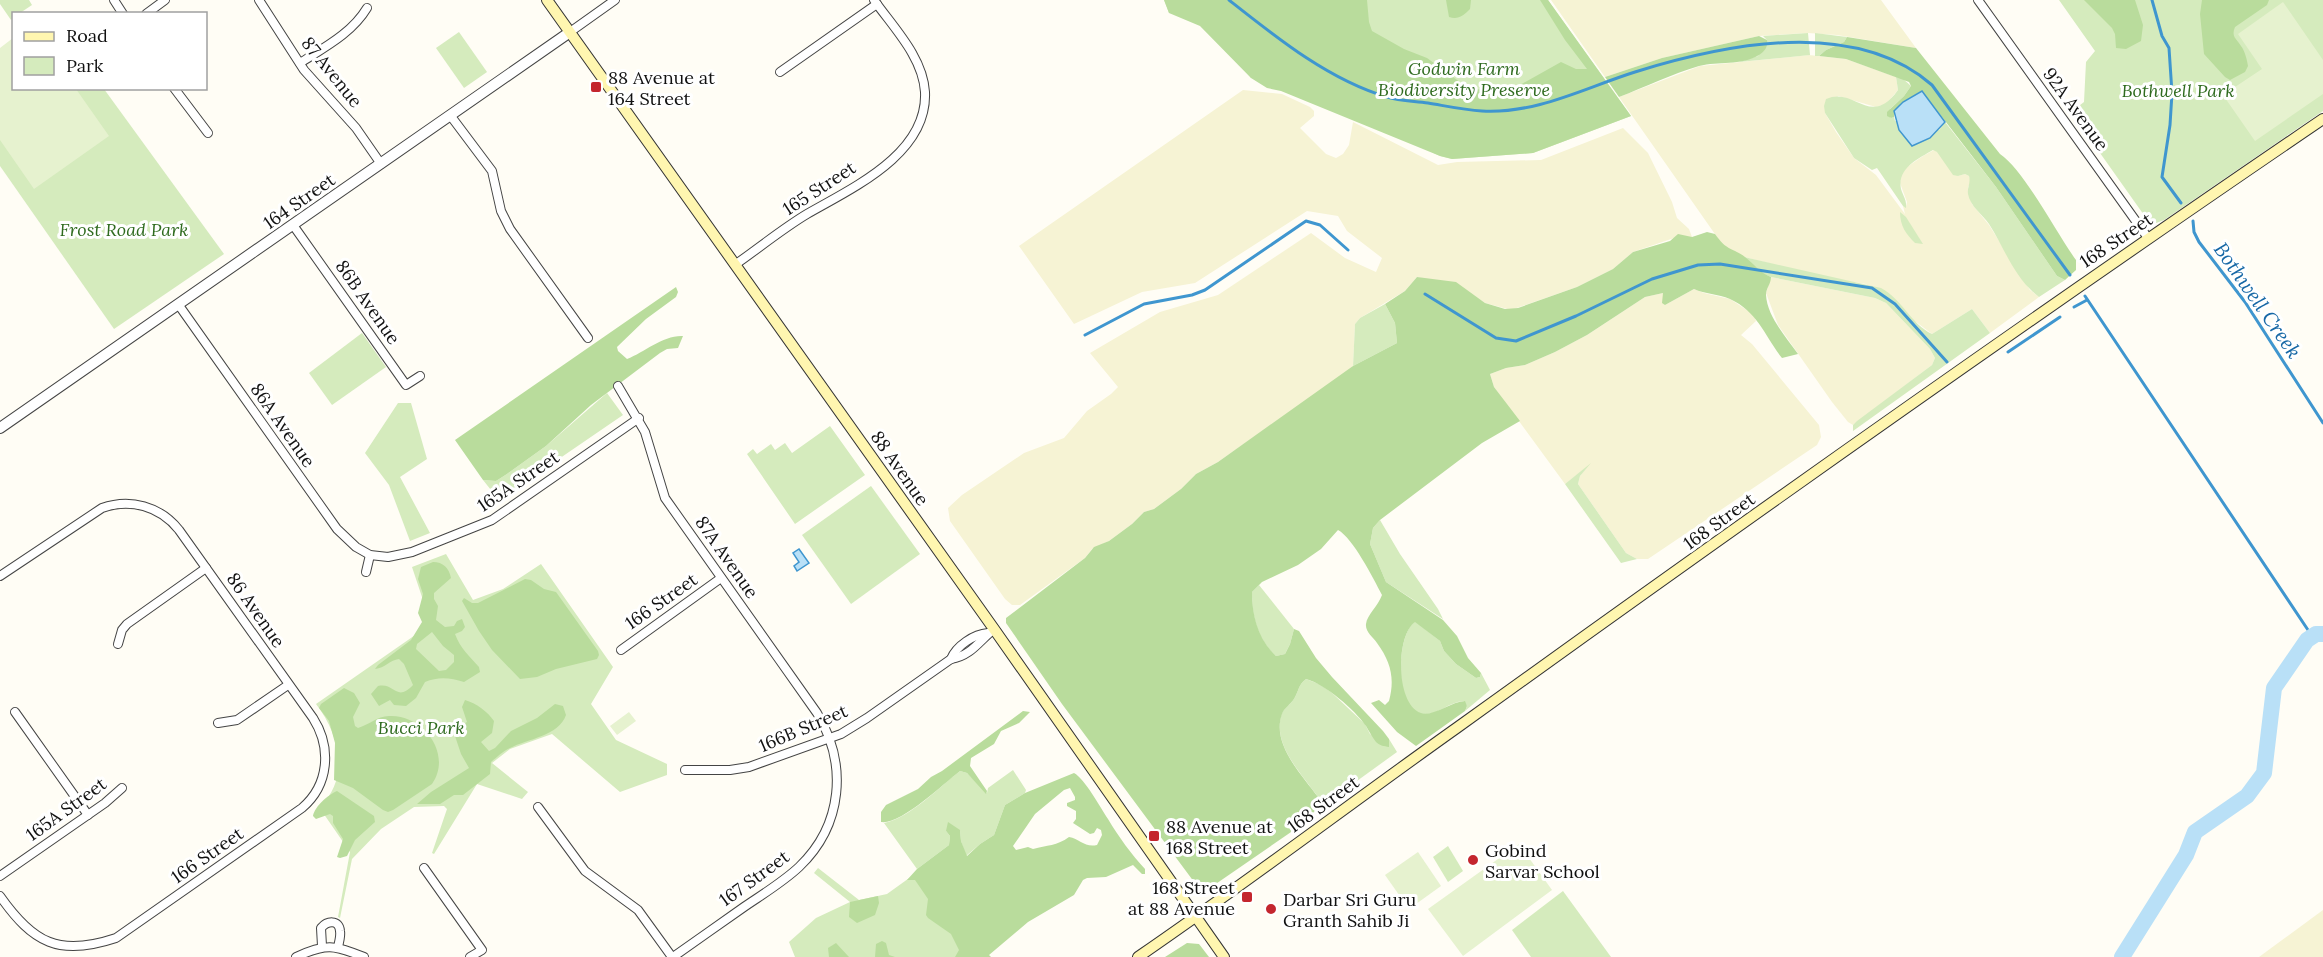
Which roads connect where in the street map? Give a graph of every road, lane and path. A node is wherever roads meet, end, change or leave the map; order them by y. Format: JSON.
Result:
{"nodes":[{"id":1,"x":165,"y":0,"type":"edge"},
{"id":2,"x":259,"y":0,"type":"edge"},
{"id":3,"x":547,"y":0,"type":"edge"},
{"id":4,"x":615,"y":0,"type":"edge"},
{"id":5,"x":1978,"y":0,"type":"edge"},
{"id":6,"x":876,"y":2,"type":"edge"},
{"id":7,"x":368,"y":8,"type":"dead end"},
{"id":8,"x":149,"y":12,"type":"edge"},
{"id":9,"x":570,"y":32,"type":"junction"},
{"id":10,"x":300,"y":63,"type":"junction"},
{"id":11,"x":780,"y":72,"type":"dead end"},
{"id":12,"x":175,"y":90,"type":"edge"},
{"id":13,"x":450,"y":116,"type":"junction"},
{"id":14,"x":2323,"y":118,"type":"edge"},
{"id":15,"x":208,"y":134,"type":"dead end"},
{"id":16,"x":381,"y":164,"type":"junction"},
{"id":17,"x":293,"y":225,"type":"junction"},
{"id":18,"x":2148,"y":238,"type":"junction"},
{"id":19,"x":736,"y":264,"type":"junction"},
{"id":20,"x":178,"y":304,"type":"junction"},
{"id":21,"x":588,"y":338,"type":"dead end"},
{"id":22,"x":420,"y":376,"type":"dead end"},
{"id":23,"x":618,"y":386,"type":"dead end"},
{"id":24,"x":639,"y":418,"type":"junction"},
{"id":25,"x":0,"y":428,"type":"edge"},
{"id":26,"x":370,"y":555,"type":"junction"},
{"id":27,"x":206,"y":568,"type":"junction"},
{"id":28,"x":366,"y":572,"type":"dead end"},
{"id":29,"x":0,"y":576,"type":"edge"},
{"id":30,"x":721,"y":578,"type":"junction"},
{"id":31,"x":989,"y":634,"type":"junction"},
{"id":32,"x":118,"y":644,"type":"dead end"},
{"id":33,"x":621,"y":650,"type":"dead end"},
{"id":34,"x":288,"y":685,"type":"junction"},
{"id":35,"x":15,"y":712,"type":"dead end"},
{"id":36,"x":218,"y":723,"type":"dead end"},
{"id":37,"x":829,"y":738,"type":"junction"},
{"id":38,"x":326,"y":754,"type":"joint"},
{"id":39,"x":684,"y":770,"type":"dead end"},
{"id":40,"x":122,"y":788,"type":"dead end"},
{"id":41,"x":538,"y":807,"type":"dead end"},
{"id":42,"x":88,"y":815,"type":"junction"},
{"id":43,"x":424,"y":868,"type":"dead end"},
{"id":44,"x":0,"y":876,"type":"edge"},
{"id":45,"x":0,"y":897,"type":"edge"},
{"id":46,"x":1197,"y":916,"type":"junction"},
{"id":47,"x":322,"y":946,"type":"junction"},
{"id":48,"x":338,"y":947,"type":"junction"},
{"id":49,"x":296,"y":957,"type":"edge"},
{"id":50,"x":364,"y":957,"type":"edge"},
{"id":51,"x":470,"y":957,"type":"edge"},
{"id":52,"x":673,"y":957,"type":"edge"},
{"id":53,"x":1138,"y":957,"type":"edge"},
{"id":54,"x":1224,"y":957,"type":"edge"}],
"edges":[{"from":1,"to":8,"type":"street"},
{"from":2,"to":10,"type":"street","name":"87 Avenue"},
{"from":3,"to":9,"type":"main road","name":"88 Avenue"},
{"from":4,"to":9,"type":"street","name":"164 Street"},
{"from":5,"to":18,"type":"street","name":"92A Avenue"},
{"from":6,"to":11,"type":"street"},
{"from":6,"to":19,"type":"street","name":"165 Street"},
{"from":7,"to":10,"type":"street"},
{"from":9,"to":13,"type":"street","name":"164 Street"},
{"from":9,"to":19,"type":"main road","name":"88 Avenue"},
{"from":10,"to":16,"type":"street","name":"87 Avenue"},
{"from":12,"to":15,"type":"street"},
{"from":13,"to":16,"type":"street","name":"164 Street"},
{"from":13,"to":21,"type":"street"},
{"from":14,"to":18,"type":"main road","name":"168 Street"},
{"from":16,"to":17,"type":"street","name":"164 Street"},
{"from":17,"to":20,"type":"street","name":"164 Street"},
{"from":17,"to":22,"type":"street","name":"86B Avenue"},
{"from":18,"to":46,"type":"main road","name":"168 Street"},
{"from":19,"to":31,"type":"main road","name":"88 Avenue"},
{"from":20,"to":25,"type":"street","name":"164 Street"},
{"from":20,"to":26,"type":"street","name":"86A Avenue"},
{"from":23,"to":24,"type":"street","name":"87A Avenue"},
{"from":24,"to":26,"type":"street","name":"165A Street"},
{"from":24,"to":30,"type":"street","name":"87A Avenue"},
{"from":26,"to":28,"type":"street"},
{"from":27,"to":29,"type":"street","name":"86 Avenue"},
{"from":27,"to":32,"type":"street"},
{"from":27,"to":34,"type":"street","name":"86 Avenue"},
{"from":30,"to":33,"type":"street","name":"166 Street"},
{"from":30,"to":37,"type":"street","name":"87A Avenue"},
{"from":31,"to":37,"type":"street","name":"166B Street"},
{"from":31,"to":46,"type":"main road","name":"88 Avenue"},
{"from":34,"to":36,"type":"street"},
{"from":34,"to":38,"type":"street","name":"86 Avenue"},
{"from":35,"to":42,"type":"street"},
{"from":37,"to":39,"type":"street","name":"166B Street"},
{"from":37,"to":52,"type":"street","name":"167 Street"},
{"from":38,"to":45,"type":"street","name":"166 Street"},
{"from":40,"to":42,"type":"street","name":"165A Street"},
{"from":41,"to":52,"type":"street"},
{"from":42,"to":44,"type":"street","name":"165A Street"},
{"from":43,"to":51,"type":"street"},
{"from":46,"to":53,"type":"main road","name":"168 Street"},
{"from":46,"to":54,"type":"main road","name":"88 Avenue"},
{"from":47,"to":48,"type":"street"},
{"from":47,"to":48,"type":"street"},
{"from":47,"to":49,"type":"street"},
{"from":48,"to":50,"type":"street"}]}
